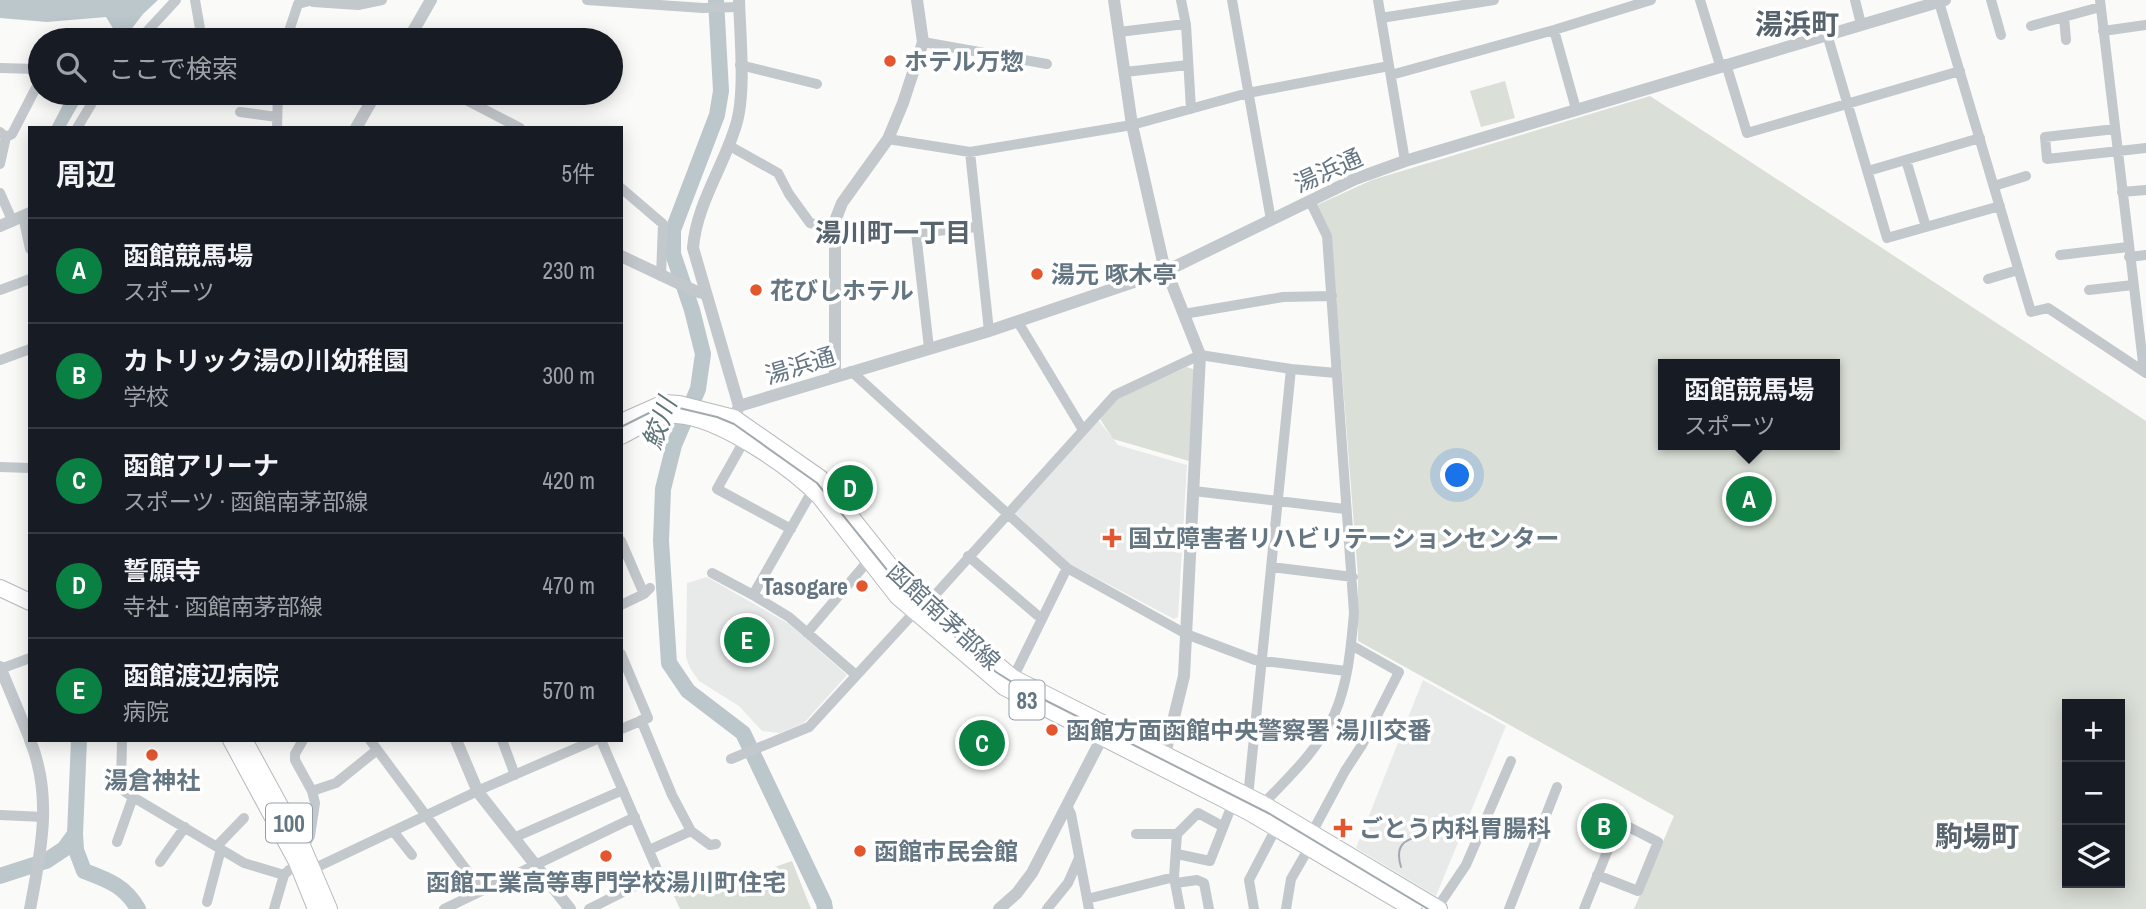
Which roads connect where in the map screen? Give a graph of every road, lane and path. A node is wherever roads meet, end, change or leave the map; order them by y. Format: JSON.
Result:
{"nodes":[{"id":1,"x":176,"y":0,"type":"edge"},
{"id":2,"x":195,"y":0,"type":"edge"},
{"id":3,"x":382,"y":0,"type":"edge"},
{"id":4,"x":431,"y":0,"type":"edge"},
{"id":5,"x":587,"y":0,"type":"edge"},
{"id":6,"x":917,"y":0,"type":"edge"},
{"id":7,"x":1114,"y":0,"type":"edge"},
{"id":8,"x":1181,"y":0,"type":"edge"},
{"id":9,"x":1232,"y":0,"type":"edge"},
{"id":10,"x":1378,"y":0,"type":"edge"},
{"id":11,"x":1494,"y":0,"type":"edge"},
{"id":12,"x":1651,"y":0,"type":"edge"},
{"id":13,"x":1700,"y":0,"type":"edge"},
{"id":14,"x":1855,"y":0,"type":"edge"},
{"id":15,"x":1990,"y":0,"type":"edge"},
{"id":16,"x":313,"y":1,"type":"edge"},
{"id":17,"x":1942,"y":1,"type":"edge"},
{"id":18,"x":2100,"y":3,"type":"edge"},
{"id":19,"x":736,"y":5,"type":"edge"},
{"id":20,"x":2064,"y":17,"type":"junction"},
{"id":21,"x":1381,"y":18,"type":"junction"},
{"id":22,"x":1185,"y":24,"type":"junction"},
{"id":23,"x":1861,"y":24,"type":"junction"},
{"id":24,"x":2146,"y":25,"type":"edge"},
{"id":25,"x":2031,"y":26,"type":"dead end"},
{"id":26,"x":152,"y":28,"type":"edge"},
{"id":27,"x":200,"y":28,"type":"edge"},
{"id":28,"x":290,"y":28,"type":"edge"},
{"id":29,"x":415,"y":28,"type":"edge"},
{"id":30,"x":1554,"y":30,"type":"junction"},
{"id":31,"x":2103,"y":30,"type":"junction"},
{"id":32,"x":1119,"y":32,"type":"junction"},
{"id":33,"x":1828,"y":34,"type":"junction"},
{"id":34,"x":2001,"y":36,"type":"dead end"},
{"id":35,"x":2066,"y":40,"type":"dead end"},
{"id":36,"x":923,"y":42,"type":"junction"},
{"id":37,"x":1047,"y":64,"type":"dead end"},
{"id":38,"x":1723,"y":64,"type":"junction"},
{"id":39,"x":740,"y":65,"type":"junction"},
{"id":40,"x":1188,"y":65,"type":"junction"},
{"id":41,"x":0,"y":68,"type":"edge"},
{"id":42,"x":28,"y":69,"type":"edge"},
{"id":43,"x":1390,"y":70,"type":"junction"},
{"id":44,"x":1960,"y":71,"type":"junction"},
{"id":45,"x":1125,"y":72,"type":"junction"},
{"id":46,"x":817,"y":84,"type":"dead end"},
{"id":47,"x":1248,"y":93,"type":"junction"},
{"id":48,"x":28,"y":103,"type":"edge"},
{"id":49,"x":1848,"y":104,"type":"junction"},
{"id":50,"x":91,"y":105,"type":"edge"},
{"id":51,"x":369,"y":105,"type":"edge"},
{"id":52,"x":476,"y":105,"type":"edge"},
{"id":53,"x":1191,"y":108,"type":"junction"},
{"id":54,"x":1576,"y":109,"type":"junction"},
{"id":55,"x":240,"y":112,"type":"dead end"},
{"id":56,"x":277,"y":122,"type":"edge"},
{"id":57,"x":1132,"y":125,"type":"junction"},
{"id":58,"x":78,"y":126,"type":"edge"},
{"id":59,"x":357,"y":126,"type":"edge"},
{"id":60,"x":516,"y":126,"type":"edge"},
{"id":61,"x":2115,"y":129,"type":"junction"},
{"id":62,"x":3,"y":134,"type":"edge"},
{"id":63,"x":1980,"y":138,"type":"junction"},
{"id":64,"x":888,"y":139,"type":"junction"},
{"id":65,"x":728,"y":145,"type":"junction"},
{"id":66,"x":2146,"y":148,"type":"edge"},
{"id":67,"x":2117,"y":151,"type":"junction"},
{"id":68,"x":970,"y":152,"type":"junction"},
{"id":69,"x":1906,"y":160,"type":"junction"},
{"id":70,"x":1405,"y":161,"type":"junction"},
{"id":71,"x":0,"y":164,"type":"edge"},
{"id":72,"x":1868,"y":171,"type":"junction"},
{"id":73,"x":2026,"y":176,"type":"dead end"},
{"id":74,"x":1994,"y":186,"type":"junction"},
{"id":75,"x":623,"y":190,"type":"edge"},
{"id":76,"x":2146,"y":190,"type":"edge"},
{"id":77,"x":2122,"y":192,"type":"junction"},
{"id":78,"x":0,"y":193,"type":"edge"},
{"id":79,"x":1310,"y":201,"type":"junction"},
{"id":80,"x":2000,"y":206,"type":"junction"},
{"id":81,"x":19,"y":218,"type":"edge"},
{"id":82,"x":1271,"y":220,"type":"junction"},
{"id":83,"x":977,"y":227,"type":"junction"},
{"id":84,"x":1926,"y":227,"type":"junction"},
{"id":85,"x":833,"y":228,"type":"junction"},
{"id":86,"x":28,"y":243,"type":"edge"},
{"id":87,"x":2129,"y":252,"type":"junction"},
{"id":88,"x":2060,"y":255,"type":"dead end"},
{"id":89,"x":2146,"y":255,"type":"edge"},
{"id":90,"x":623,"y":257,"type":"edge"},
{"id":91,"x":2018,"y":270,"type":"junction"},
{"id":92,"x":1166,"y":271,"type":"junction"},
{"id":93,"x":666,"y":278,"type":"junction"},
{"id":94,"x":1988,"y":279,"type":"dead end"},
{"id":95,"x":28,"y":280,"type":"edge"},
{"id":96,"x":2133,"y":285,"type":"junction"},
{"id":97,"x":0,"y":290,"type":"edge"},
{"id":98,"x":2089,"y":290,"type":"dead end"},
{"id":99,"x":701,"y":293,"type":"junction"},
{"id":100,"x":1332,"y":296,"type":"junction"},
{"id":101,"x":1184,"y":314,"type":"junction"},
{"id":102,"x":2141,"y":314,"type":"edge"},
{"id":103,"x":1018,"y":322,"type":"junction"},
{"id":104,"x":989,"y":331,"type":"junction"},
{"id":105,"x":929,"y":348,"type":"junction"},
{"id":106,"x":28,"y":350,"type":"edge"},
{"id":107,"x":1200,"y":355,"type":"junction"},
{"id":108,"x":0,"y":359,"type":"edge"},
{"id":109,"x":1291,"y":369,"type":"junction"},
{"id":110,"x":851,"y":371,"type":"junction"},
{"id":111,"x":2145,"y":372,"type":"edge"},
{"id":112,"x":1336,"y":373,"type":"junction"},
{"id":113,"x":835,"y":376,"type":"junction"},
{"id":114,"x":677,"y":409,"type":"junction"},
{"id":115,"x":733,"y":418,"type":"junction"},
{"id":116,"x":623,"y":421,"type":"edge"},
{"id":117,"x":1083,"y":430,"type":"junction"},
{"id":118,"x":623,"y":435,"type":"edge"},
{"id":119,"x":744,"y":441,"type":"junction"},
{"id":120,"x":0,"y":467,"type":"edge"},
{"id":121,"x":28,"y":468,"type":"edge"},
{"id":122,"x":816,"y":484,"type":"junction"},
{"id":123,"x":1194,"y":491,"type":"junction"},
{"id":124,"x":1278,"y":501,"type":"junction"},
{"id":125,"x":1345,"y":509,"type":"junction"},
{"id":126,"x":1007,"y":513,"type":"junction"},
{"id":127,"x":791,"y":529,"type":"junction"},
{"id":128,"x":623,"y":545,"type":"edge"},
{"id":129,"x":968,"y":556,"type":"junction"},
{"id":130,"x":868,"y":561,"type":"junction"},
{"id":131,"x":1271,"y":567,"type":"junction"},
{"id":132,"x":1067,"y":568,"type":"junction"},
{"id":133,"x":712,"y":573,"type":"dead end"},
{"id":134,"x":0,"y":577,"type":"edge"},
{"id":135,"x":1353,"y":577,"type":"junction"},
{"id":136,"x":0,"y":588,"type":"edge"},
{"id":137,"x":28,"y":590,"type":"edge"},
{"id":138,"x":753,"y":595,"type":"junction"},
{"id":139,"x":28,"y":601,"type":"edge"},
{"id":140,"x":623,"y":604,"type":"edge"},
{"id":141,"x":920,"y":608,"type":"junction"},
{"id":142,"x":1037,"y":615,"type":"dead end"},
{"id":143,"x":807,"y":633,"type":"junction"},
{"id":144,"x":1186,"y":634,"type":"junction"},
{"id":145,"x":1351,"y":645,"type":"junction"},
{"id":146,"x":28,"y":659,"type":"edge"},
{"id":147,"x":623,"y":659,"type":"edge"},
{"id":148,"x":1261,"y":661,"type":"junction"},
{"id":149,"x":0,"y":668,"type":"edge"},
{"id":150,"x":1346,"y":671,"type":"junction"},
{"id":151,"x":856,"y":675,"type":"junction"},
{"id":152,"x":1013,"y":678,"type":"junction"},
{"id":153,"x":24,"y":713,"type":"edge"},
{"id":154,"x":641,"y":720,"type":"junction"},
{"id":155,"x":623,"y":728,"type":"edge"},
{"id":156,"x":28,"y":731,"type":"edge"},
{"id":157,"x":1105,"y":732,"type":"junction"},
{"id":158,"x":31,"y":742,"type":"edge"},
{"id":159,"x":122,"y":742,"type":"edge"},
{"id":160,"x":232,"y":742,"type":"edge"},
{"id":161,"x":245,"y":742,"type":"edge"},
{"id":162,"x":302,"y":742,"type":"edge"},
{"id":163,"x":457,"y":742,"type":"edge"},
{"id":164,"x":503,"y":742,"type":"edge"},
{"id":165,"x":590,"y":742,"type":"edge"},
{"id":166,"x":602,"y":742,"type":"edge"},
{"id":167,"x":373,"y":745,"type":"edge"},
{"id":168,"x":731,"y":759,"type":"dead end"},
{"id":169,"x":1511,"y":761,"type":"dead end"},
{"id":170,"x":1163,"y":762,"type":"junction"},
{"id":171,"x":515,"y":775,"type":"junction"},
{"id":172,"x":1557,"y":787,"type":"dead end"},
{"id":173,"x":623,"y":790,"type":"junction"},
{"id":174,"x":312,"y":791,"type":"junction"},
{"id":175,"x":478,"y":792,"type":"junction"},
{"id":176,"x":133,"y":797,"type":"junction"},
{"id":177,"x":1263,"y":804,"type":"junction"},
{"id":178,"x":1239,"y":805,"type":"junction"},
{"id":179,"x":1067,"y":806,"type":"junction"},
{"id":180,"x":0,"y":815,"type":"edge"},
{"id":181,"x":425,"y":815,"type":"junction"},
{"id":182,"x":44,"y":817,"type":"junction"},
{"id":183,"x":635,"y":817,"type":"junction"},
{"id":184,"x":244,"y":818,"type":"dead end"},
{"id":185,"x":1222,"y":826,"type":"junction"},
{"id":186,"x":185,"y":827,"type":"junction"},
{"id":187,"x":1315,"y":827,"type":"dead end"},
{"id":188,"x":393,"y":831,"type":"junction"},
{"id":189,"x":691,"y":831,"type":"junction"},
{"id":190,"x":1136,"y":834,"type":"dead end"},
{"id":191,"x":1177,"y":834,"type":"junction"},
{"id":192,"x":1273,"y":834,"type":"dead end"},
{"id":193,"x":520,"y":835,"type":"dead end"},
{"id":194,"x":117,"y":842,"type":"dead end"},
{"id":195,"x":716,"y":844,"type":"dead end"},
{"id":196,"x":219,"y":848,"type":"junction"},
{"id":197,"x":649,"y":850,"type":"junction"},
{"id":198,"x":1306,"y":853,"type":"dead end"},
{"id":199,"x":1177,"y":854,"type":"junction"},
{"id":200,"x":412,"y":855,"type":"dead end"},
{"id":201,"x":1080,"y":856,"type":"junction"},
{"id":202,"x":304,"y":860,"type":"junction"},
{"id":203,"x":160,"y":862,"type":"dead end"},
{"id":204,"x":536,"y":865,"type":"junction"},
{"id":205,"x":284,"y":874,"type":"junction"},
{"id":206,"x":659,"y":874,"type":"junction"},
{"id":207,"x":1597,"y":875,"type":"junction"},
{"id":208,"x":693,"y":879,"type":"dead end"},
{"id":209,"x":1175,"y":880,"type":"junction"},
{"id":210,"x":482,"y":891,"type":"junction"},
{"id":211,"x":207,"y":902,"type":"dead end"},
{"id":212,"x":1088,"y":904,"type":"edge"},
{"id":213,"x":1003,"y":908,"type":"edge"},
{"id":214,"x":1438,"y":908,"type":"edge"},
{"id":215,"x":30,"y":909,"type":"edge"},
{"id":216,"x":274,"y":909,"type":"edge"},
{"id":217,"x":316,"y":909,"type":"edge"},
{"id":218,"x":329,"y":909,"type":"edge"},
{"id":219,"x":444,"y":909,"type":"edge"},
{"id":220,"x":570,"y":909,"type":"edge"},
{"id":221,"x":589,"y":909,"type":"edge"},
{"id":222,"x":1047,"y":909,"type":"edge"},
{"id":223,"x":1180,"y":909,"type":"edge"},
{"id":224,"x":1209,"y":909,"type":"edge"},
{"id":225,"x":1254,"y":909,"type":"edge"},
{"id":226,"x":1286,"y":909,"type":"edge"},
{"id":227,"x":1413,"y":909,"type":"edge"},
{"id":228,"x":1508,"y":909,"type":"edge"},
{"id":229,"x":1584,"y":909,"type":"edge"}],
"edges":[{"from":1,"to":26,"type":"street"},
{"from":2,"to":27,"type":"street"},
{"from":3,"to":16,"type":"street"},
{"from":4,"to":29,"type":"street"},
{"from":5,"to":19,"type":"street"},
{"from":6,"to":36,"type":"street"},
{"from":7,"to":32,"type":"street"},
{"from":8,"to":22,"type":"street"},
{"from":9,"to":47,"type":"street"},
{"from":10,"to":21,"type":"street"},
{"from":11,"to":21,"type":"street"},
{"from":12,"to":30,"type":"street"},
{"from":13,"to":38,"type":"street"},
{"from":14,"to":23,"type":"street"},
{"from":15,"to":34,"type":"street"},
{"from":16,"to":28,"type":"street"},
{"from":17,"to":23,"type":"street","name":"湯浜通"},
{"from":17,"to":44,"type":"street"},
{"from":18,"to":20,"type":"street"},
{"from":18,"to":31,"type":"street"},
{"from":19,"to":39,"type":"street"},
{"from":20,"to":25,"type":"street"},
{"from":20,"to":35,"type":"street"},
{"from":21,"to":43,"type":"street"},
{"from":22,"to":32,"type":"street"},
{"from":22,"to":40,"type":"street"},
{"from":23,"to":33,"type":"street","name":"湯浜通"},
{"from":24,"to":31,"type":"street"},
{"from":30,"to":43,"type":"street"},
{"from":30,"to":54,"type":"street"},
{"from":31,"to":61,"type":"street"},
{"from":32,"to":45,"type":"street"},
{"from":33,"to":38,"type":"street","name":"湯浜通"},
{"from":33,"to":49,"type":"street"},
{"from":36,"to":37,"type":"street"},
{"from":36,"to":64,"type":"street"},
{"from":38,"to":49,"type":"street"},
{"from":38,"to":54,"type":"street","name":"湯浜通"},
{"from":39,"to":46,"type":"street"},
{"from":39,"to":65,"type":"street"},
{"from":40,"to":45,"type":"street"},
{"from":40,"to":53,"type":"street"},
{"from":41,"to":42,"type":"street"},
{"from":43,"to":47,"type":"street"},
{"from":43,"to":70,"type":"street"},
{"from":44,"to":49,"type":"street"},
{"from":44,"to":63,"type":"street"},
{"from":45,"to":57,"type":"street"},
{"from":47,"to":53,"type":"street"},
{"from":47,"to":82,"type":"street"},
{"from":48,"to":62,"type":"street"},
{"from":49,"to":72,"type":"street"},
{"from":50,"to":58,"type":"street"},
{"from":51,"to":59,"type":"street"},
{"from":52,"to":60,"type":"street"},
{"from":53,"to":57,"type":"street"},
{"from":54,"to":70,"type":"street","name":"湯浜通"},
{"from":55,"to":56,"type":"street"},
{"from":57,"to":68,"type":"street"},
{"from":57,"to":92,"type":"street"},
{"from":61,"to":67,"type":"street"},
{"from":61,"to":67,"type":"street"},
{"from":62,"to":71,"type":"street"},
{"from":63,"to":69,"type":"street"},
{"from":63,"to":74,"type":"street"},
{"from":64,"to":68,"type":"street"},
{"from":64,"to":85,"type":"street"},
{"from":65,"to":85,"type":"street"},
{"from":65,"to":99,"type":"street"},
{"from":66,"to":67,"type":"street"},
{"from":67,"to":77,"type":"street"},
{"from":68,"to":83,"type":"street"},
{"from":69,"to":72,"type":"street"},
{"from":69,"to":84,"type":"street"},
{"from":70,"to":79,"type":"street","name":"湯浜通"},
{"from":72,"to":84,"type":"street"},
{"from":73,"to":74,"type":"street"},
{"from":74,"to":80,"type":"street"},
{"from":75,"to":93,"type":"street"},
{"from":76,"to":77,"type":"street"},
{"from":77,"to":87,"type":"street"},
{"from":78,"to":81,"type":"street"},
{"from":79,"to":82,"type":"street","name":"湯浜通"},
{"from":79,"to":100,"type":"street"},
{"from":80,"to":84,"type":"street"},
{"from":80,"to":91,"type":"street"},
{"from":81,"to":86,"type":"street"},
{"from":82,"to":92,"type":"street","name":"湯浜通"},
{"from":83,"to":104,"type":"street"},
{"from":83,"to":105,"type":"street"},
{"from":85,"to":113,"type":"street"},
{"from":87,"to":88,"type":"street"},
{"from":87,"to":89,"type":"street"},
{"from":87,"to":96,"type":"street"},
{"from":90,"to":93,"type":"street"},
{"from":91,"to":94,"type":"street"},
{"from":91,"to":111,"type":"street"},
{"from":92,"to":101,"type":"street"},
{"from":92,"to":103,"type":"street","name":"湯浜通"},
{"from":93,"to":99,"type":"street"},
{"from":95,"to":97,"type":"street"},
{"from":96,"to":98,"type":"street"},
{"from":96,"to":102,"type":"street"},
{"from":99,"to":115,"type":"street"},
{"from":100,"to":101,"type":"street"},
{"from":100,"to":112,"type":"street"},
{"from":101,"to":107,"type":"street"},
{"from":102,"to":111,"type":"street"},
{"from":103,"to":104,"type":"street","name":"湯浜通"},
{"from":103,"to":117,"type":"street"},
{"from":104,"to":105,"type":"street","name":"湯浜通"},
{"from":105,"to":110,"type":"street","name":"湯浜通"},
{"from":106,"to":108,"type":"street"},
{"from":107,"to":109,"type":"street"},
{"from":107,"to":117,"type":"street"},
{"from":107,"to":123,"type":"street"},
{"from":109,"to":112,"type":"street"},
{"from":109,"to":124,"type":"street"},
{"from":110,"to":113,"type":"street","name":"湯浜通"},
{"from":110,"to":126,"type":"street"},
{"from":112,"to":125,"type":"street"},
{"from":113,"to":115,"type":"street","name":"湯浜通"},
{"from":114,"to":115,"type":"main road","name":"函館南茅部線","number":"83"},
{"from":114,"to":116,"type":"main road","name":"函館南茅部線","number":"83"},
{"from":114,"to":118,"type":"main road"},
{"from":115,"to":119,"type":"main road","name":"函館南茅部線","number":"83"},
{"from":115,"to":122,"type":"main road","name":"函館南茅部線","number":"83"},
{"from":117,"to":126,"type":"street"},
{"from":119,"to":122,"type":"main road","name":"函館南茅部線","number":"83"},
{"from":119,"to":127,"type":"street"},
{"from":120,"to":121,"type":"street"},
{"from":122,"to":127,"type":"street"},
{"from":122,"to":130,"type":"main road","name":"函館南茅部線","number":"83"},
{"from":122,"to":141,"type":"main road","name":"函館南茅部線","number":"83"},
{"from":123,"to":124,"type":"street"},
{"from":123,"to":144,"type":"street"},
{"from":124,"to":125,"type":"street"},
{"from":124,"to":131,"type":"street"},
{"from":125,"to":135,"type":"street"},
{"from":126,"to":129,"type":"street"},
{"from":126,"to":132,"type":"street"},
{"from":127,"to":138,"type":"street"},
{"from":128,"to":140,"type":"street"},
{"from":129,"to":141,"type":"street"},
{"from":129,"to":142,"type":"street"},
{"from":130,"to":141,"type":"main road","name":"函館南茅部線","number":"83"},
{"from":130,"to":143,"type":"street"},
{"from":131,"to":135,"type":"street"},
{"from":131,"to":148,"type":"street"},
{"from":132,"to":144,"type":"street"},
{"from":132,"to":152,"type":"street"},
{"from":133,"to":138,"type":"street"},
{"from":134,"to":137,"type":"main road"},
{"from":135,"to":145,"type":"street"},
{"from":136,"to":139,"type":"main road"},
{"from":138,"to":143,"type":"street"},
{"from":141,"to":151,"type":"street"},
{"from":141,"to":152,"type":"main road","name":"函館南茅部線","number":"83"},
{"from":141,"to":157,"type":"main road","name":"函館南茅部線","number":"83"},
{"from":143,"to":151,"type":"street"},
{"from":144,"to":148,"type":"street"},
{"from":144,"to":170,"type":"street"},
{"from":145,"to":150,"type":"street"},
{"from":145,"to":187,"type":"street"},
{"from":146,"to":149,"type":"street"},
{"from":147,"to":154,"type":"street"},
{"from":148,"to":150,"type":"street"},
{"from":148,"to":178,"type":"street"},
{"from":149,"to":153,"type":"street"},
{"from":150,"to":177,"type":"street"},
{"from":151,"to":168,"type":"street"},
{"from":152,"to":157,"type":"main road","name":"函館南茅部線","number":"83"},
{"from":153,"to":156,"type":"street"},
{"from":154,"to":155,"type":"street"},
{"from":154,"to":189,"type":"street"},
{"from":157,"to":170,"type":"main road","name":"函館南茅部線","number":"83"},
{"from":157,"to":179,"type":"street"},
{"from":158,"to":182,"type":"street"},
{"from":159,"to":176,"type":"street"},
{"from":160,"to":202,"type":"main road","number":"100"},
{"from":161,"to":202,"type":"main road","number":"100"},
{"from":162,"to":174,"type":"street"},
{"from":163,"to":175,"type":"street"},
{"from":164,"to":171,"type":"street"},
{"from":165,"to":171,"type":"street"},
{"from":166,"to":173,"type":"street"},
{"from":167,"to":174,"type":"street"},
{"from":167,"to":181,"type":"street"},
{"from":169,"to":214,"type":"street"},
{"from":170,"to":178,"type":"main road","name":"函館南茅部線","number":"83"},
{"from":171,"to":175,"type":"street"},
{"from":172,"to":228,"type":"street"},
{"from":173,"to":183,"type":"street"},
{"from":173,"to":193,"type":"street"},
{"from":174,"to":202,"type":"street"},
{"from":175,"to":181,"type":"street"},
{"from":175,"to":204,"type":"street"},
{"from":176,"to":186,"type":"street"},
{"from":176,"to":194,"type":"street"},
{"from":177,"to":178,"type":"main road","name":"函館南茅部線","number":"83"},
{"from":177,"to":214,"type":"main road","name":"函館南茅部線","number":"83"},
{"from":178,"to":185,"type":"street"},
{"from":178,"to":227,"type":"main road","name":"函館南茅部線","number":"83"},
{"from":179,"to":201,"type":"street"},
{"from":179,"to":213,"type":"street"},
{"from":180,"to":182,"type":"street"},
{"from":181,"to":188,"type":"street"},
{"from":181,"to":210,"type":"street"},
{"from":182,"to":215,"type":"street"},
{"from":183,"to":197,"type":"street"},
{"from":183,"to":204,"type":"street"},
{"from":184,"to":196,"type":"street"},
{"from":185,"to":191,"type":"street"},
{"from":185,"to":199,"type":"street"},
{"from":186,"to":196,"type":"street"},
{"from":186,"to":203,"type":"street"},
{"from":188,"to":200,"type":"street"},
{"from":188,"to":202,"type":"street"},
{"from":189,"to":195,"type":"street"},
{"from":189,"to":197,"type":"street"},
{"from":190,"to":191,"type":"street"},
{"from":191,"to":199,"type":"street"},
{"from":192,"to":225,"type":"street"},
{"from":196,"to":205,"type":"street"},
{"from":196,"to":211,"type":"street"},
{"from":197,"to":206,"type":"street"},
{"from":198,"to":226,"type":"street"},
{"from":199,"to":209,"type":"street"},
{"from":201,"to":212,"type":"street"},
{"from":201,"to":222,"type":"street"},
{"from":202,"to":205,"type":"street"},
{"from":202,"to":217,"type":"main road","number":"100"},
{"from":202,"to":218,"type":"main road","number":"100"},
{"from":204,"to":210,"type":"street"},
{"from":204,"to":220,"type":"street"},
{"from":205,"to":216,"type":"street"},
{"from":206,"to":208,"type":"street"},
{"from":206,"to":221,"type":"street"},
{"from":207,"to":207,"type":"street"},
{"from":207,"to":229,"type":"street"},
{"from":209,"to":212,"type":"street"},
{"from":209,"to":223,"type":"street"},
{"from":209,"to":224,"type":"street"},
{"from":210,"to":219,"type":"street"}]}
